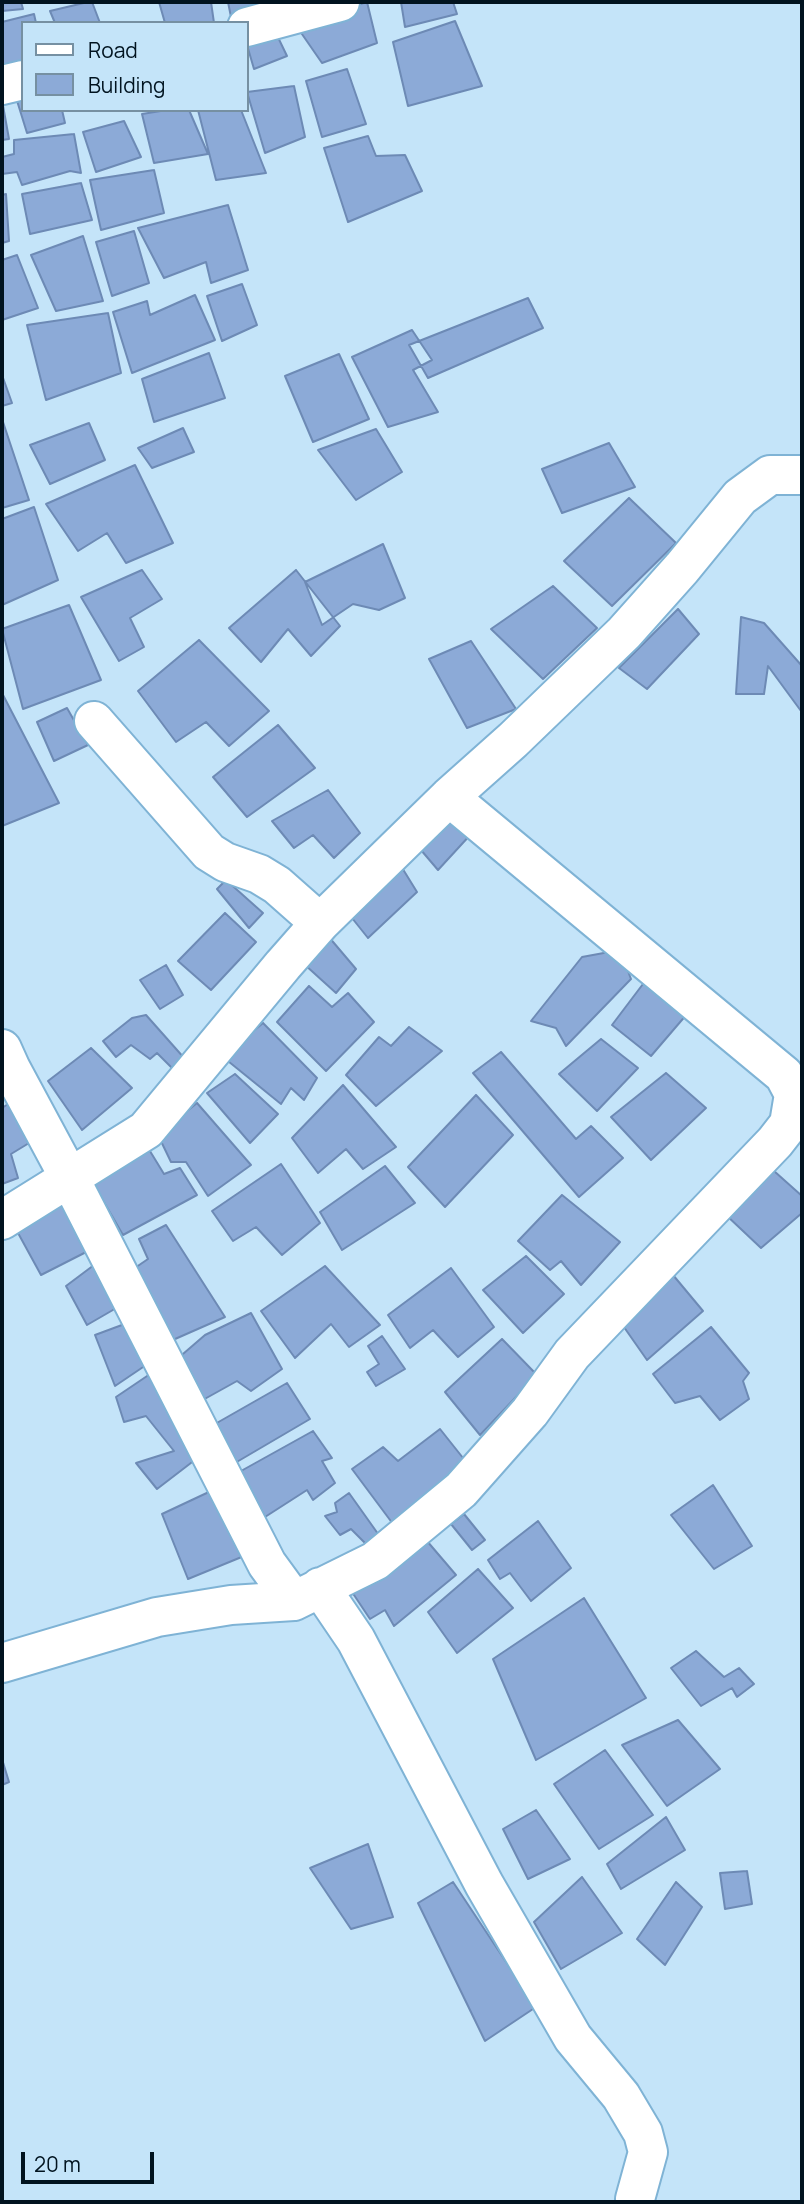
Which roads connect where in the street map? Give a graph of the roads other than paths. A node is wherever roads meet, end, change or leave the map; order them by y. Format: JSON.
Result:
{"nodes":[{"id":1,"x":340,"y":2,"type":"edge"},
{"id":2,"x":248,"y":27,"type":"edge"},
{"id":3,"x":21,"y":80,"type":"edge"},
{"id":4,"x":2,"y":85,"type":"edge"},
{"id":5,"x":802,"y":475,"type":"edge"},
{"id":6,"x":94,"y":721,"type":"dead end"},
{"id":7,"x":449,"y":797,"type":"junction"},
{"id":8,"x":320,"y":923,"type":"junction"},
{"id":9,"x":2,"y":1049,"type":"edge"},
{"id":10,"x":69,"y":1177,"type":"junction"},
{"id":11,"x":2,"y":1220,"type":"edge"},
{"id":12,"x":307,"y":1594,"type":"junction"},
{"id":13,"x":2,"y":1663,"type":"edge"},
{"id":14,"x":635,"y":2199,"type":"dead end"}],
"edges":[{"from":1,"to":2,"type":"street"},
{"from":3,"to":4,"type":"street"},
{"from":5,"to":7,"type":"street"},
{"from":6,"to":8,"type":"street"},
{"from":7,"to":8,"type":"street"},
{"from":7,"to":12,"type":"street"},
{"from":8,"to":10,"type":"street"},
{"from":9,"to":10,"type":"street"},
{"from":10,"to":11,"type":"street"},
{"from":10,"to":12,"type":"street"},
{"from":12,"to":13,"type":"street"},
{"from":12,"to":14,"type":"street"}]}
